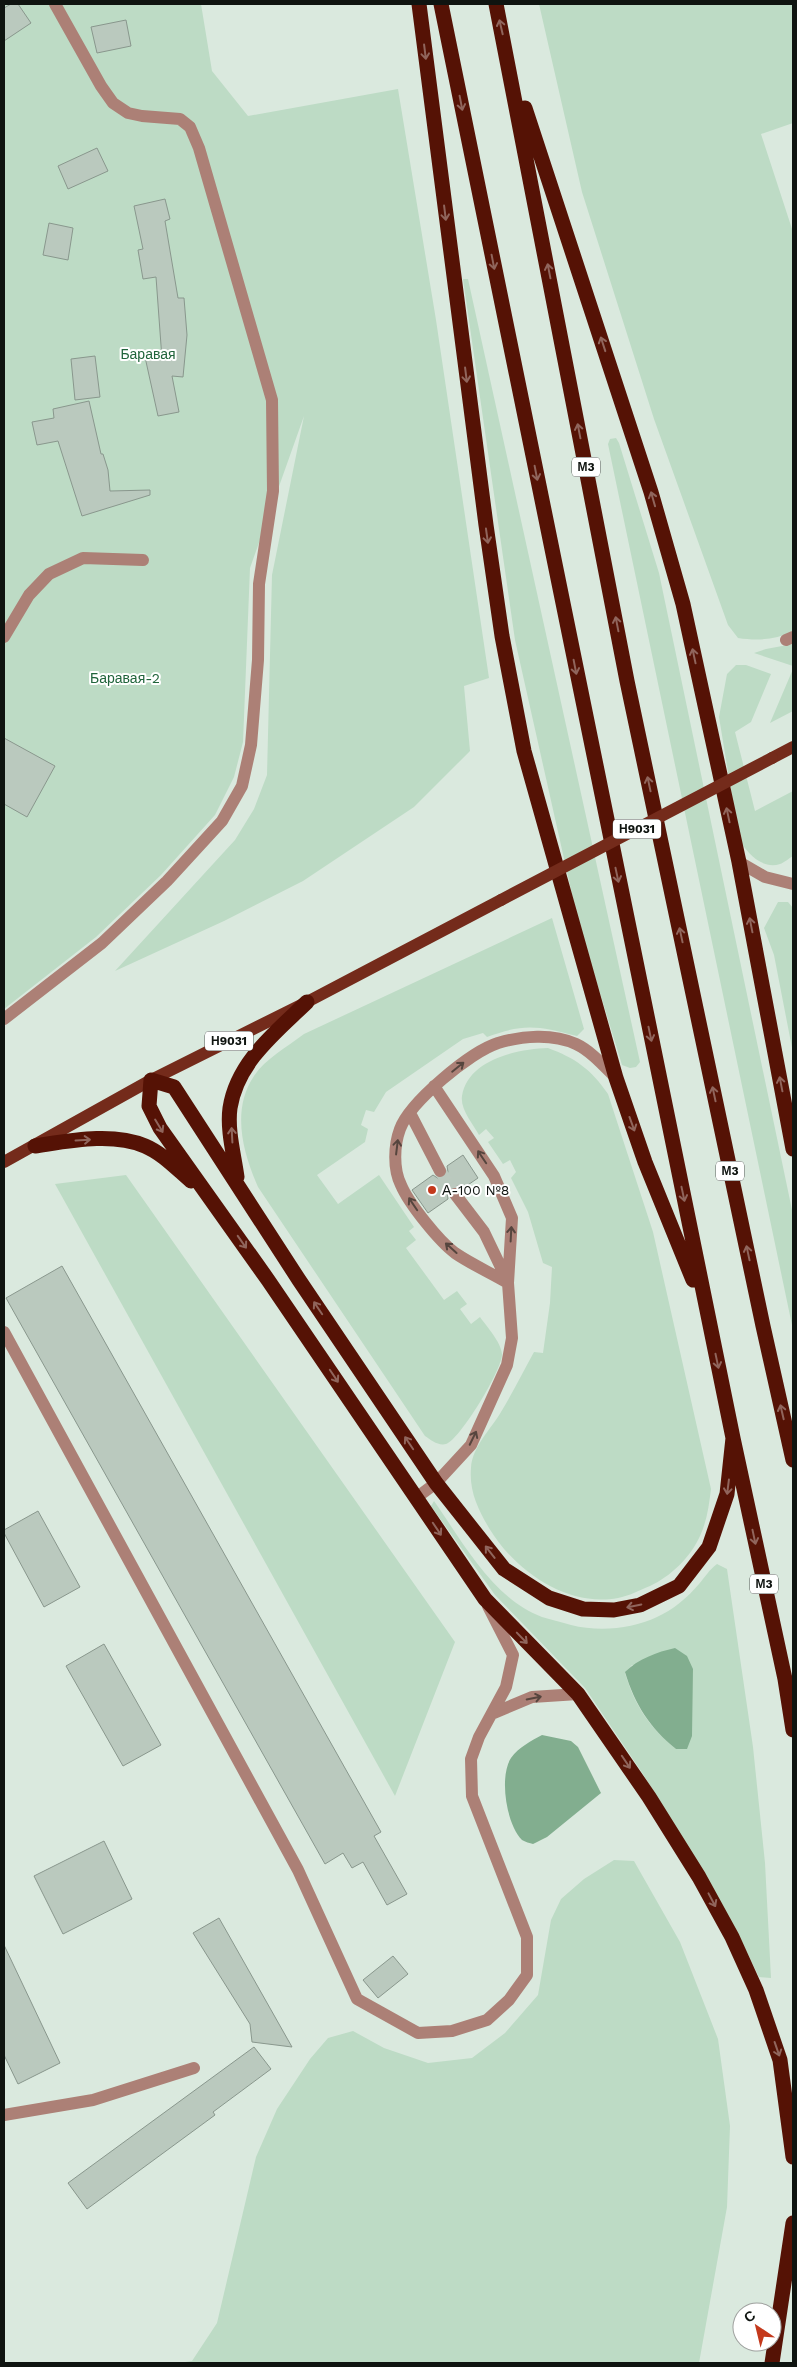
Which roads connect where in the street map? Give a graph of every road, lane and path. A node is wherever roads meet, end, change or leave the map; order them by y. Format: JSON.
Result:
{"nodes":[{"id":1,"x":55,"y":4,"type":"edge"},
{"id":2,"x":419,"y":4,"type":"edge"},
{"id":3,"x":441,"y":4,"type":"edge"},
{"id":4,"x":496,"y":4,"type":"edge"},
{"id":5,"x":506,"y":50,"type":"junction"},
{"id":6,"x":143,"y":560,"type":"dead end"},
{"id":7,"x":4,"y":637,"type":"edge"},
{"id":8,"x":793,"y":747,"type":"edge"},
{"id":9,"x":739,"y":862,"type":"junction"},
{"id":10,"x":793,"y":884,"type":"edge"},
{"id":11,"x":307,"y":1002,"type":"junction"},
{"id":12,"x":4,"y":1019,"type":"edge"},
{"id":13,"x":616,"y":1078,"type":"junction"},
{"id":14,"x":151,"y":1080,"type":"junction"},
{"id":15,"x":434,"y":1086,"type":"junction"},
{"id":16,"x":410,"y":1112,"type":"junction"},
{"id":17,"x":35,"y":1146,"type":"junction"},
{"id":18,"x":793,"y":1149,"type":"edge"},
{"id":19,"x":4,"y":1162,"type":"edge"},
{"id":20,"x":440,"y":1171,"type":"tunnel mouth"},
{"id":21,"x":238,"y":1183,"type":"junction"},
{"id":22,"x":455,"y":1194,"type":"tunnel mouth"},
{"id":23,"x":214,"y":1202,"type":"junction"},
{"id":24,"x":508,"y":1282,"type":"junction"},
{"id":25,"x":707,"y":1313,"type":"junction"},
{"id":26,"x":4,"y":1332,"type":"edge"},
{"id":27,"x":733,"y":1438,"type":"junction"},
{"id":28,"x":793,"y":1460,"type":"edge"},
{"id":29,"x":436,"y":1483,"type":"junction"},
{"id":30,"x":416,"y":1498,"type":"junction"},
{"id":31,"x":485,"y":1599,"type":"junction"},
{"id":32,"x":578,"y":1694,"type":"junction"},
{"id":33,"x":494,"y":1713,"type":"junction"},
{"id":34,"x":793,"y":1730,"type":"edge"},
{"id":35,"x":194,"y":2068,"type":"dead end"},
{"id":36,"x":4,"y":2115,"type":"edge"},
{"id":37,"x":793,"y":2157,"type":"edge"},
{"id":38,"x":793,"y":2223,"type":"edge"},
{"id":39,"x":772,"y":2363,"type":"edge"}],
"edges":[{"from":1,"to":12,"type":"street"},
{"from":2,"to":13,"type":"highway","one_way":true},
{"from":3,"to":25,"type":"highway","number":"М3","one_way":true},
{"from":5,"to":4,"type":"highway","number":"М3","one_way":true},
{"from":9,"to":5,"type":"highway","one_way":true},
{"from":28,"to":5,"type":"highway","number":"М3","one_way":true},
{"from":6,"to":7,"type":"street"},
{"from":8,"to":11,"type":"main road","number":"Н9031","bridge":true},
{"from":9,"to":10,"type":"street"},
{"from":18,"to":9,"type":"highway","one_way":true},
{"from":11,"to":14,"type":"main road","number":"Н9031"},
{"from":21,"to":11,"type":"highway","one_way":true},
{"from":15,"to":13,"type":"street","one_way":true},
{"from":13,"to":25,"type":"highway","one_way":true},
{"from":14,"to":17,"type":"main road","number":"Н9031"},
{"from":14,"to":21,"type":"highway"},
{"from":14,"to":23,"type":"highway","one_way":true},
{"from":15,"to":16,"type":"street"},
{"from":24,"to":15,"type":"street","one_way":true},
{"from":16,"to":20,"type":"street"},
{"from":24,"to":16,"type":"street","one_way":true},
{"from":17,"to":19,"type":"main road","number":"Н9031"},
{"from":17,"to":23,"type":"highway","one_way":true},
{"from":29,"to":21,"type":"highway","one_way":true},
{"from":22,"to":24,"type":"street"},
{"from":23,"to":30,"type":"highway","one_way":true},
{"from":29,"to":24,"type":"street","one_way":true},
{"from":25,"to":27,"type":"highway","number":"М3","one_way":true},
{"from":26,"to":33,"type":"street"},
{"from":27,"to":29,"type":"highway","one_way":true},
{"from":27,"to":34,"type":"highway","number":"М3","one_way":true},
{"from":29,"to":30,"type":"street"},
{"from":30,"to":31,"type":"highway","one_way":true},
{"from":31,"to":32,"type":"highway","one_way":true},
{"from":31,"to":33,"type":"street"},
{"from":33,"to":32,"type":"street","one_way":true},
{"from":32,"to":37,"type":"highway","one_way":true},
{"from":35,"to":36,"type":"street"},
{"from":38,"to":39,"type":"highway"}]}
